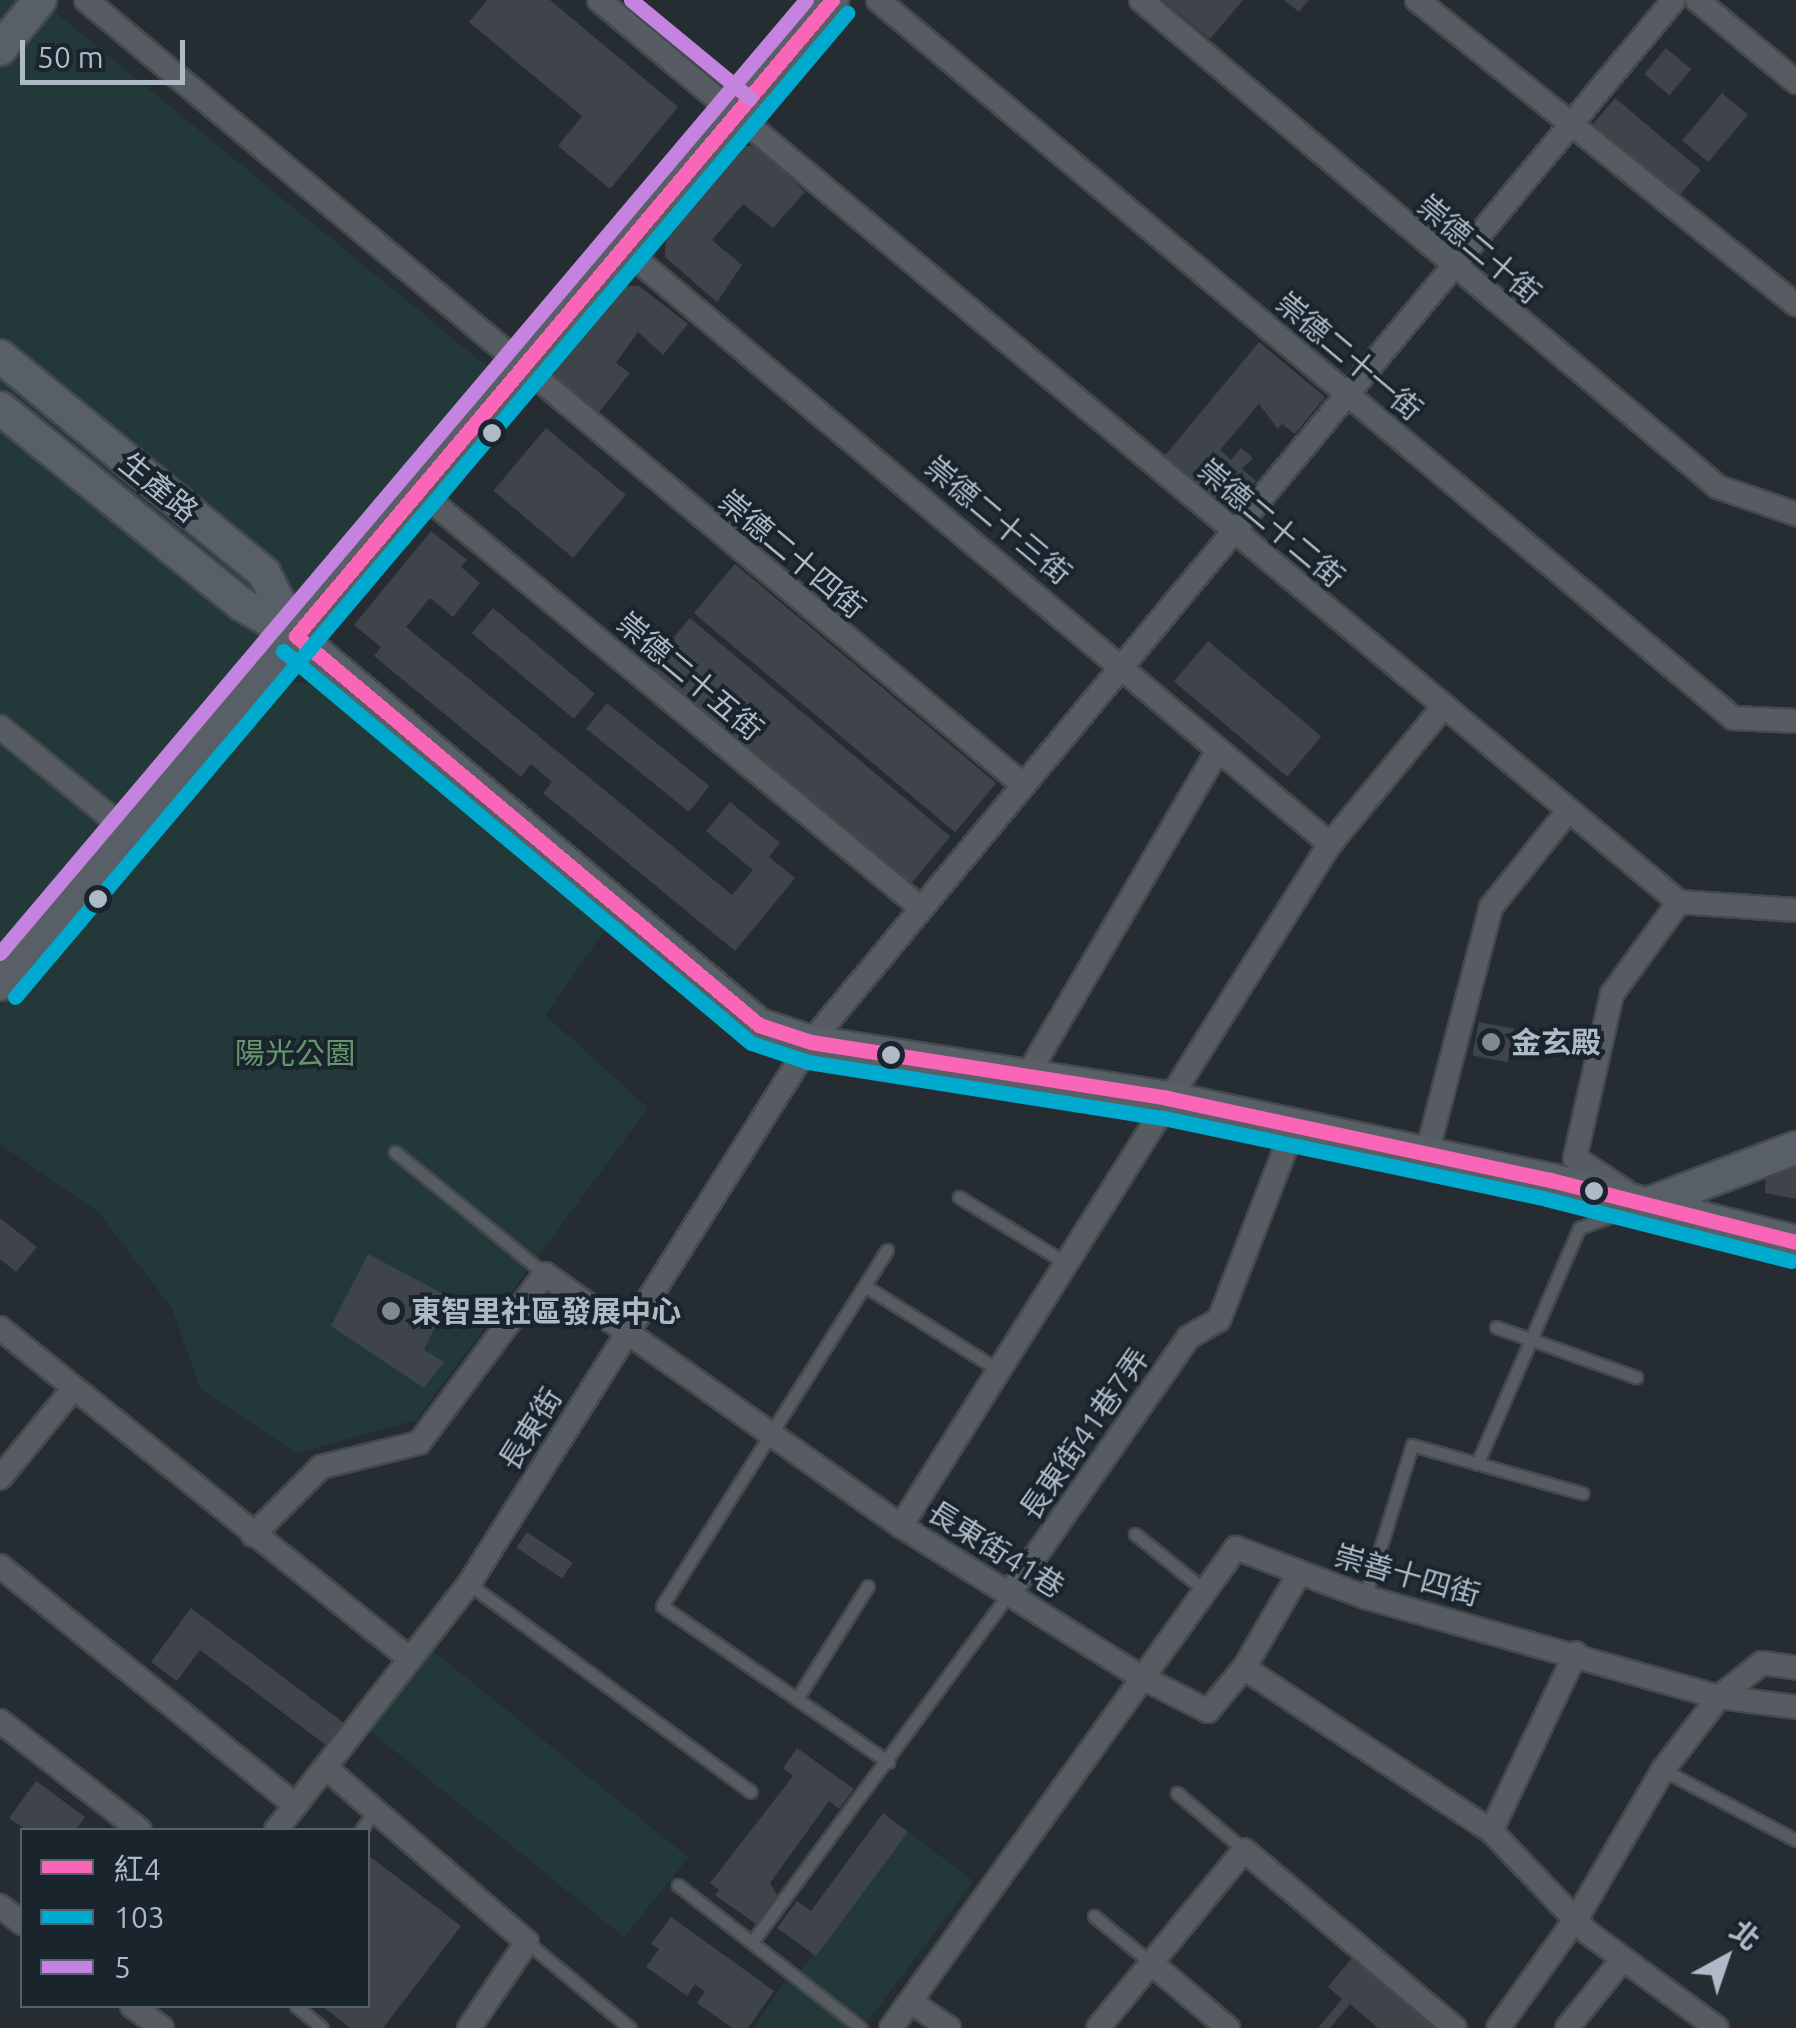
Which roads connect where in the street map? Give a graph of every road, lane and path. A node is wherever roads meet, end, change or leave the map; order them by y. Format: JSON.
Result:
{"nodes":[{"id":1,"x":40,"y":0,"type":"edge"},
{"id":2,"x":86,"y":0,"type":"edge"},
{"id":3,"x":598,"y":0,"type":"edge"},
{"id":4,"x":832,"y":0,"type":"edge"},
{"id":5,"x":878,"y":0,"type":"edge"},
{"id":6,"x":1142,"y":0,"type":"edge"},
{"id":7,"x":1417,"y":0,"type":"edge"},
{"id":8,"x":1674,"y":0,"type":"edge"},
{"id":9,"x":1698,"y":0,"type":"edge"},
{"id":10,"x":0,"y":49,"type":"edge"},
{"id":11,"x":1796,"y":82,"type":"edge"},
{"id":12,"x":737,"y":113,"type":"junction"},
{"id":13,"x":1569,"y":126,"type":"junction"},
{"id":14,"x":623,"y":248,"type":"junction"},
{"id":15,"x":1451,"y":265,"type":"junction"},
{"id":16,"x":1796,"y":306,"type":"edge"},
{"id":17,"x":0,"y":356,"type":"edge"},
{"id":18,"x":523,"y":369,"type":"junction"},
{"id":19,"x":1346,"y":392,"type":"junction"},
{"id":20,"x":0,"y":408,"type":"edge"},
{"id":21,"x":420,"y":492,"type":"junction"},
{"id":22,"x":1796,"y":514,"type":"edge"},
{"id":23,"x":1232,"y":530,"type":"junction"},
{"id":24,"x":296,"y":636,"type":"junction"},
{"id":25,"x":1124,"y":664,"type":"junction"},
{"id":26,"x":1444,"y":706,"type":"junction"},
{"id":27,"x":1796,"y":721,"type":"edge"},
{"id":28,"x":0,"y":727,"type":"edge"},
{"id":29,"x":1218,"y":750,"type":"junction"},
{"id":30,"x":1022,"y":784,"type":"junction"},
{"id":31,"x":1569,"y":810,"type":"junction"},
{"id":32,"x":127,"y":831,"type":"junction"},
{"id":33,"x":1330,"y":844,"type":"junction"},
{"id":34,"x":1679,"y":902,"type":"junction"},
{"id":35,"x":920,"y":907,"type":"junction"},
{"id":36,"x":1796,"y":910,"type":"edge"},
{"id":37,"x":0,"y":984,"type":"edge"},
{"id":38,"x":811,"y":1042,"type":"junction"},
{"id":39,"x":1028,"y":1074,"type":"junction"},
{"id":40,"x":1167,"y":1098,"type":"junction"},
{"id":41,"x":1294,"y":1128,"type":"junction"},
{"id":42,"x":1796,"y":1148,"type":"edge"},
{"id":43,"x":395,"y":1152,"type":"dead end"},
{"id":44,"x":1427,"y":1153,"type":"junction"},
{"id":45,"x":960,"y":1197,"type":"dead end"},
{"id":46,"x":1645,"y":1204,"type":"junction"},
{"id":47,"x":1796,"y":1242,"type":"edge"},
{"id":48,"x":887,"y":1250,"type":"dead end"},
{"id":49,"x":1066,"y":1264,"type":"junction"},
{"id":50,"x":545,"y":1274,"type":"junction"},
{"id":51,"x":865,"y":1286,"type":"junction"},
{"id":52,"x":1496,"y":1327,"type":"dead end"},
{"id":53,"x":0,"y":1328,"type":"edge"},
{"id":54,"x":625,"y":1333,"type":"junction"},
{"id":55,"x":1530,"y":1343,"type":"junction"},
{"id":56,"x":1000,"y":1370,"type":"junction"},
{"id":57,"x":1636,"y":1377,"type":"dead end"},
{"id":58,"x":73,"y":1389,"type":"junction"},
{"id":59,"x":768,"y":1433,"type":"junction"},
{"id":60,"x":1477,"y":1464,"type":"junction"},
{"id":61,"x":0,"y":1478,"type":"edge"},
{"id":62,"x":1582,"y":1493,"type":"dead end"},
{"id":63,"x":902,"y":1526,"type":"junction"},
{"id":64,"x":1135,"y":1534,"type":"dead end"},
{"id":65,"x":253,"y":1535,"type":"junction"},
{"id":66,"x":0,"y":1566,"type":"edge"},
{"id":67,"x":1299,"y":1574,"type":"junction"},
{"id":68,"x":469,"y":1584,"type":"junction"},
{"id":69,"x":868,"y":1586,"type":"dead end"},
{"id":70,"x":1011,"y":1591,"type":"junction"},
{"id":71,"x":1206,"y":1592,"type":"junction"},
{"id":72,"x":1365,"y":1597,"type":"junction"},
{"id":73,"x":1576,"y":1653,"type":"junction"},
{"id":74,"x":410,"y":1659,"type":"junction"},
{"id":75,"x":1244,"y":1668,"type":"junction"},
{"id":76,"x":1796,"y":1668,"type":"edge"},
{"id":77,"x":1138,"y":1676,"type":"junction"},
{"id":78,"x":1718,"y":1697,"type":"junction"},
{"id":79,"x":798,"y":1698,"type":"junction"},
{"id":80,"x":1796,"y":1707,"type":"edge"},
{"id":81,"x":0,"y":1721,"type":"edge"},
{"id":82,"x":888,"y":1762,"type":"junction"},
{"id":83,"x":326,"y":1768,"type":"junction"},
{"id":84,"x":1664,"y":1770,"type":"junction"},
{"id":85,"x":750,"y":1792,"type":"dead end"},
{"id":86,"x":1177,"y":1793,"type":"dead end"},
{"id":87,"x":295,"y":1805,"type":"junction"},
{"id":88,"x":375,"y":1811,"type":"junction"},
{"id":89,"x":137,"y":1828,"type":"edge"},
{"id":90,"x":278,"y":1828,"type":"edge"},
{"id":91,"x":362,"y":1828,"type":"edge"},
{"id":92,"x":1491,"y":1831,"type":"junction"},
{"id":93,"x":1796,"y":1840,"type":"edge"},
{"id":94,"x":1244,"y":1850,"type":"junction"},
{"id":95,"x":678,"y":1885,"type":"dead end"},
{"id":96,"x":0,"y":1906,"type":"edge"},
{"id":97,"x":1094,"y":1916,"type":"dead end"},
{"id":98,"x":1578,"y":1916,"type":"junction"},
{"id":99,"x":20,"y":1921,"type":"edge"},
{"id":100,"x":527,"y":1942,"type":"junction"},
{"id":101,"x":752,"y":1942,"type":"junction"},
{"id":102,"x":1623,"y":1959,"type":"junction"},
{"id":103,"x":1151,"y":1963,"type":"junction"},
{"id":104,"x":912,"y":2002,"type":"junction"},
{"id":105,"x":298,"y":2008,"type":"edge"},
{"id":106,"x":1713,"y":2027,"type":"edge"},
{"id":107,"x":322,"y":2028,"type":"edge"},
{"id":108,"x":469,"y":2028,"type":"edge"},
{"id":109,"x":630,"y":2028,"type":"edge"},
{"id":110,"x":862,"y":2028,"type":"edge"},
{"id":111,"x":891,"y":2028,"type":"edge"},
{"id":112,"x":949,"y":2028,"type":"edge"},
{"id":113,"x":1098,"y":2028,"type":"edge"},
{"id":114,"x":1228,"y":2028,"type":"edge"},
{"id":115,"x":1455,"y":2028,"type":"edge"},
{"id":116,"x":1498,"y":2028,"type":"edge"},
{"id":117,"x":1568,"y":2028,"type":"edge"}],
"edges":[{"from":1,"to":10,"type":"street"},
{"from":2,"to":18,"type":"street","name":"崇德二十四街"},
{"from":3,"to":12,"type":"street","name":"崇德二十二街"},
{"from":4,"to":12,"type":"street"},
{"from":5,"to":19,"type":"street","name":"崇德二十一街"},
{"from":6,"to":15,"type":"street","name":"崇德二十街"},
{"from":7,"to":13,"type":"street"},
{"from":8,"to":13,"type":"street","name":"長東街"},
{"from":9,"to":11,"type":"street"},
{"from":12,"to":14,"type":"street"},
{"from":12,"to":23,"type":"street","name":"崇德二十二街"},
{"from":13,"to":15,"type":"street","name":"長東街"},
{"from":13,"to":16,"type":"street"},
{"from":14,"to":18,"type":"street"},
{"from":14,"to":25,"type":"street","name":"崇德二十三街"},
{"from":15,"to":19,"type":"street","name":"長東街"},
{"from":15,"to":22,"type":"street","name":"崇德二十街"},
{"from":17,"to":24,"type":"street","name":"生產路"},
{"from":18,"to":21,"type":"street"},
{"from":18,"to":30,"type":"street","name":"崇德二十四街"},
{"from":19,"to":23,"type":"street","name":"長東街"},
{"from":19,"to":27,"type":"street","name":"崇德二十一街"},
{"from":20,"to":24,"type":"street","name":"生產路"},
{"from":21,"to":24,"type":"street"},
{"from":21,"to":35,"type":"street","name":"崇德二十五街"},
{"from":23,"to":25,"type":"street","name":"長東街"},
{"from":23,"to":26,"type":"street","name":"崇德二十二街"},
{"from":24,"to":32,"type":"street"},
{"from":24,"to":38,"type":"street","name":"生產路"},
{"from":25,"to":29,"type":"street","name":"崇德二十三街"},
{"from":25,"to":30,"type":"street","name":"長東街"},
{"from":26,"to":31,"type":"street","name":"崇德二十二街"},
{"from":26,"to":33,"type":"street"},
{"from":28,"to":32,"type":"street"},
{"from":29,"to":33,"type":"street","name":"崇德二十三街"},
{"from":29,"to":39,"type":"street"},
{"from":30,"to":35,"type":"street","name":"長東街"},
{"from":31,"to":34,"type":"street","name":"崇德二十二街"},
{"from":31,"to":44,"type":"street"},
{"from":32,"to":37,"type":"street"},
{"from":33,"to":40,"type":"street"},
{"from":34,"to":36,"type":"street"},
{"from":34,"to":46,"type":"street"},
{"from":35,"to":38,"type":"street","name":"長東街"},
{"from":38,"to":39,"type":"street","name":"生產路"},
{"from":38,"to":54,"type":"street","name":"長東街"},
{"from":39,"to":40,"type":"street","name":"生產路"},
{"from":40,"to":41,"type":"street","name":"生產路"},
{"from":40,"to":49,"type":"street"},
{"from":41,"to":44,"type":"street","name":"生產路"},
{"from":41,"to":70,"type":"street","name":"長東街41巷7弄"},
{"from":42,"to":46,"type":"street"},
{"from":43,"to":50,"type":"lane"},
{"from":44,"to":46,"type":"street","name":"生產路"},
{"from":45,"to":49,"type":"lane"},
{"from":46,"to":47,"type":"street","name":"生產路"},
{"from":46,"to":55,"type":"lane"},
{"from":48,"to":51,"type":"lane"},
{"from":49,"to":56,"type":"street"},
{"from":50,"to":54,"type":"street","name":"長東街41巷"},
{"from":50,"to":65,"type":"street"},
{"from":51,"to":56,"type":"lane"},
{"from":51,"to":59,"type":"lane"},
{"from":52,"to":55,"type":"lane"},
{"from":53,"to":58,"type":"street"},
{"from":54,"to":59,"type":"street","name":"長東街41巷"},
{"from":54,"to":68,"type":"street","name":"長東街"},
{"from":55,"to":57,"type":"lane"},
{"from":55,"to":60,"type":"lane"},
{"from":56,"to":63,"type":"street"},
{"from":58,"to":61,"type":"street"},
{"from":58,"to":65,"type":"street"},
{"from":59,"to":63,"type":"street","name":"長東街41巷"},
{"from":59,"to":79,"type":"lane"},
{"from":60,"to":62,"type":"lane"},
{"from":60,"to":72,"type":"lane"},
{"from":63,"to":70,"type":"street","name":"長東街41巷"},
{"from":64,"to":71,"type":"lane"},
{"from":65,"to":74,"type":"street"},
{"from":66,"to":87,"type":"street"},
{"from":67,"to":71,"type":"street","name":"崇善十四街"},
{"from":67,"to":72,"type":"street","name":"崇善十四街"},
{"from":67,"to":75,"type":"street","name":"長東街41巷"},
{"from":68,"to":74,"type":"street","name":"長東街"},
{"from":68,"to":85,"type":"lane"},
{"from":69,"to":79,"type":"lane"},
{"from":70,"to":77,"type":"street","name":"長東街41巷"},
{"from":70,"to":82,"type":"lane","name":"長東街41巷7弄"},
{"from":71,"to":77,"type":"street","name":"崇善十四街"},
{"from":72,"to":73,"type":"street","name":"崇善十四街"},
{"from":73,"to":78,"type":"street","name":"崇善十四街"},
{"from":73,"to":92,"type":"street"},
{"from":74,"to":83,"type":"street","name":"長東街"},
{"from":75,"to":77,"type":"street","name":"長東街41巷"},
{"from":75,"to":92,"type":"street"},
{"from":76,"to":78,"type":"street"},
{"from":77,"to":104,"type":"street","name":"崇善十四街"},
{"from":78,"to":80,"type":"street","name":"崇善十四街"},
{"from":78,"to":84,"type":"street"},
{"from":79,"to":82,"type":"lane"},
{"from":81,"to":89,"type":"street"},
{"from":82,"to":101,"type":"lane","name":"長東街41巷7弄"},
{"from":83,"to":87,"type":"street","name":"長東街"},
{"from":83,"to":88,"type":"street"},
{"from":84,"to":93,"type":"lane"},
{"from":84,"to":98,"type":"street"},
{"from":86,"to":94,"type":"lane"},
{"from":87,"to":90,"type":"street","name":"長東街"},
{"from":88,"to":91,"type":"lane"},
{"from":88,"to":100,"type":"street"},
{"from":92,"to":98,"type":"street"},
{"from":94,"to":103,"type":"street"},
{"from":94,"to":115,"type":"street"},
{"from":95,"to":101,"type":"lane"},
{"from":96,"to":99,"type":"street"},
{"from":97,"to":103,"type":"lane"},
{"from":98,"to":102,"type":"street"},
{"from":98,"to":116,"type":"street"},
{"from":100,"to":108,"type":"street"},
{"from":100,"to":109,"type":"lane"},
{"from":101,"to":110,"type":"lane"},
{"from":102,"to":106,"type":"street"},
{"from":102,"to":117,"type":"street"},
{"from":103,"to":113,"type":"street"},
{"from":103,"to":114,"type":"street"},
{"from":104,"to":111,"type":"street","name":"崇善十四街"},
{"from":104,"to":112,"type":"street"},
{"from":105,"to":107,"type":"lane"}]}
